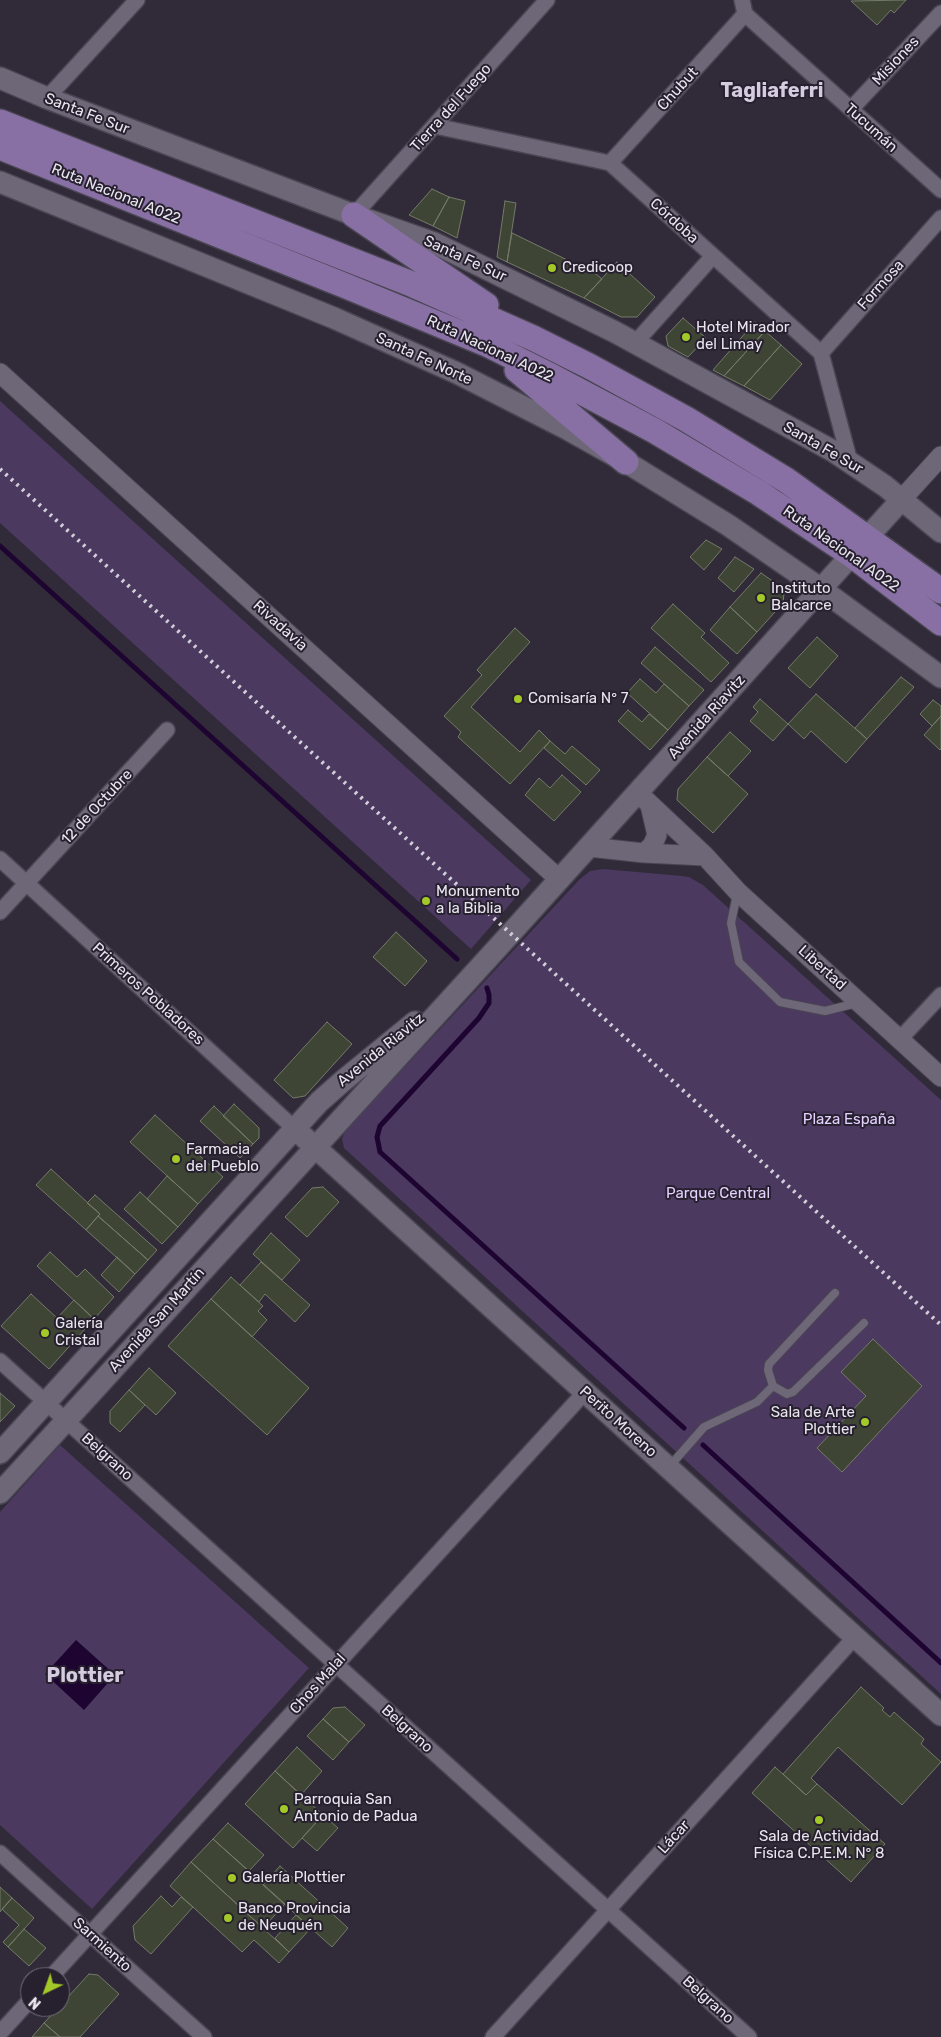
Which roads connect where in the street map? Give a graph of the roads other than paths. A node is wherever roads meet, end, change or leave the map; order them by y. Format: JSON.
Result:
{"nodes":[{"id":1,"x":137,"y":0,"type":"edge"},
{"id":2,"x":547,"y":0,"type":"edge"},
{"id":3,"x":744,"y":7,"type":"edge"},
{"id":4,"x":941,"y":13,"type":"edge"},
{"id":5,"x":0,"y":78,"type":"edge"},
{"id":6,"x":47,"y":98,"type":"junction"},
{"id":7,"x":850,"y":110,"type":"junction"},
{"id":8,"x":0,"y":122,"type":"edge"},
{"id":9,"x":435,"y":126,"type":"junction"},
{"id":10,"x":0,"y":147,"type":"edge"},
{"id":11,"x":610,"y":163,"type":"junction"},
{"id":12,"x":0,"y":182,"type":"edge"},
{"id":13,"x":941,"y":190,"type":"edge"},
{"id":14,"x":354,"y":215,"type":"junction"},
{"id":15,"x":941,"y":218,"type":"edge"},
{"id":16,"x":713,"y":256,"type":"junction"},
{"id":17,"x":533,"y":338,"type":"junction"},
{"id":18,"x":635,"y":343,"type":"junction"},
{"id":19,"x":488,"y":345,"type":"junction"},
{"id":20,"x":820,"y":353,"type":"junction"},
{"id":21,"x":0,"y":373,"type":"edge"},
{"id":22,"x":837,"y":419,"type":"junction"},
{"id":23,"x":816,"y":443,"type":"junction"},
{"id":24,"x":941,"y":456,"type":"edge"},
{"id":25,"x":626,"y":462,"type":"junction"},
{"id":26,"x":850,"y":462,"type":"junction"},
{"id":27,"x":902,"y":499,"type":"junction"},
{"id":28,"x":940,"y":530,"type":"edge"},
{"id":29,"x":860,"y":546,"type":"junction"},
{"id":30,"x":821,"y":589,"type":"junction"},
{"id":31,"x":941,"y":591,"type":"edge"},
{"id":32,"x":941,"y":623,"type":"edge"},
{"id":33,"x":941,"y":677,"type":"edge"},
{"id":34,"x":167,"y":730,"type":"dead end"},
{"id":35,"x":644,"y":799,"type":"junction"},
{"id":36,"x":589,"y":847,"type":"junction"},
{"id":37,"x":644,"y":853,"type":"junction"},
{"id":38,"x":705,"y":856,"type":"junction"},
{"id":39,"x":0,"y":859,"type":"edge"},
{"id":40,"x":560,"y":880,"type":"junction"},
{"id":41,"x":27,"y":883,"type":"junction"},
{"id":42,"x":738,"y":892,"type":"junction"},
{"id":43,"x":0,"y":912,"type":"edge"},
{"id":44,"x":472,"y":976,"type":"junction"},
{"id":45,"x":941,"y":995,"type":"edge"},
{"id":46,"x":859,"y":1002,"type":"junction"},
{"id":47,"x":900,"y":1040,"type":"junction"},
{"id":48,"x":941,"y":1076,"type":"edge"},
{"id":49,"x":295,"y":1129,"type":"junction"},
{"id":50,"x":315,"y":1146,"type":"junction"},
{"id":51,"x":835,"y":1292,"type":"dead end"},
{"id":52,"x":864,"y":1323,"type":"dead end"},
{"id":53,"x":0,"y":1361,"type":"edge"},
{"id":54,"x":773,"y":1386,"type":"junction"},
{"id":55,"x":585,"y":1392,"type":"junction"},
{"id":56,"x":46,"y":1402,"type":"junction"},
{"id":57,"x":66,"y":1420,"type":"junction"},
{"id":58,"x":0,"y":1453,"type":"edge"},
{"id":59,"x":668,"y":1468,"type":"junction"},
{"id":60,"x":0,"y":1493,"type":"edge"},
{"id":61,"x":855,"y":1637,"type":"junction"},
{"id":62,"x":336,"y":1664,"type":"junction"},
{"id":63,"x":941,"y":1715,"type":"edge"},
{"id":64,"x":0,"y":1852,"type":"edge"},
{"id":65,"x":608,"y":1910,"type":"junction"},
{"id":66,"x":90,"y":1934,"type":"junction"},
{"id":67,"x":60,"y":1967,"type":"edge"},
{"id":68,"x":20,"y":2011,"type":"edge"},
{"id":69,"x":0,"y":2033,"type":"edge"},
{"id":70,"x":204,"y":2037,"type":"edge"},
{"id":71,"x":493,"y":2037,"type":"edge"},
{"id":72,"x":748,"y":2037,"type":"edge"}],
"edges":[{"from":1,"to":6,"type":"street"},
{"from":2,"to":9,"type":"street","name":"Tierra del Fuego"},
{"from":3,"to":7,"type":"street","name":"Tucumán"},
{"from":3,"to":11,"type":"street","name":"Chubut"},
{"from":4,"to":7,"type":"street","name":"Misiones"},
{"from":5,"to":6,"type":"main road","name":"Santa Fe Sur"},
{"from":6,"to":14,"type":"main road","name":"Santa Fe Sur"},
{"from":7,"to":13,"type":"street","name":"Tucumán"},
{"from":8,"to":17,"type":"highway","name":"Ruta Nacional A022"},
{"from":9,"to":11,"type":"street"},
{"from":9,"to":14,"type":"street","name":"Tierra del Fuego"},
{"from":10,"to":19,"type":"highway","name":"Ruta Nacional A022"},
{"from":11,"to":16,"type":"street","name":"Córdoba"},
{"from":12,"to":25,"type":"main road","name":"Santa Fe Norte"},
{"from":14,"to":17,"type":"highway"},
{"from":14,"to":18,"type":"main road","name":"Santa Fe Sur"},
{"from":15,"to":20,"type":"street","name":"Formosa"},
{"from":16,"to":18,"type":"street"},
{"from":16,"to":20,"type":"street","name":"Córdoba"},
{"from":17,"to":29,"type":"highway","name":"Ruta Nacional A022"},
{"from":18,"to":23,"type":"main road","name":"Santa Fe Sur"},
{"from":19,"to":25,"type":"highway"},
{"from":19,"to":29,"type":"highway","name":"Ruta Nacional A022"},
{"from":20,"to":22,"type":"street"},
{"from":21,"to":40,"type":"street","name":"Rivadavia"},
{"from":22,"to":23,"type":"street"},
{"from":22,"to":26,"type":"street"},
{"from":23,"to":26,"type":"main road","name":"Santa Fe Sur"},
{"from":24,"to":27,"type":"street","name":"Avenida Riavitz"},
{"from":25,"to":30,"type":"main road","name":"Santa Fe Norte"},
{"from":26,"to":27,"type":"main road","name":"Santa Fe Sur"},
{"from":27,"to":28,"type":"main road","name":"Santa Fe Sur"},
{"from":27,"to":29,"type":"main road","name":"Avenida Riavitz"},
{"from":29,"to":30,"type":"main road","name":"Avenida Riavitz"},
{"from":29,"to":31,"type":"highway","name":"Ruta Nacional A022"},
{"from":29,"to":32,"type":"highway","name":"Ruta Nacional A022"},
{"from":30,"to":33,"type":"main road","name":"Santa Fe Norte"},
{"from":30,"to":35,"type":"main road","name":"Avenida Riavitz"},
{"from":34,"to":41,"type":"street","name":"12 de Octubre"},
{"from":35,"to":36,"type":"main road","name":"Avenida Riavitz"},
{"from":35,"to":37,"type":"street"},
{"from":35,"to":38,"type":"street","name":"Libertad"},
{"from":36,"to":37,"type":"street"},
{"from":36,"to":40,"type":"main road","name":"Avenida Riavitz"},
{"from":37,"to":38,"type":"street"},
{"from":38,"to":42,"type":"street","name":"Libertad"},
{"from":39,"to":41,"type":"street","name":"Primeros Pobladores"},
{"from":40,"to":44,"type":"main road","name":"Avenida Riavitz"},
{"from":41,"to":43,"type":"street","name":"12 de Octubre"},
{"from":41,"to":49,"type":"street","name":"Primeros Pobladores"},
{"from":42,"to":46,"type":"street","name":"Libertad"},
{"from":42,"to":46,"type":"lane"},
{"from":44,"to":49,"type":"main road","name":"Avenida Riavitz"},
{"from":44,"to":50,"type":"main road","name":"Avenida Riavitz"},
{"from":45,"to":47,"type":"street"},
{"from":46,"to":47,"type":"street","name":"Libertad"},
{"from":47,"to":48,"type":"street","name":"Libertad"},
{"from":49,"to":50,"type":"main road","name":"Perito Moreno"},
{"from":49,"to":56,"type":"main road","name":"Avenida San Martín"},
{"from":50,"to":55,"type":"main road","name":"Perito Moreno"},
{"from":50,"to":57,"type":"main road","name":"Avenida San Martín"},
{"from":51,"to":54,"type":"lane"},
{"from":52,"to":54,"type":"lane"},
{"from":53,"to":56,"type":"street","name":"Belgrano"},
{"from":54,"to":59,"type":"lane"},
{"from":55,"to":59,"type":"main road","name":"Perito Moreno"},
{"from":55,"to":62,"type":"street","name":"Chos Malal"},
{"from":56,"to":57,"type":"street","name":"Belgrano"},
{"from":56,"to":58,"type":"main road","name":"Avenida San Martín"},
{"from":57,"to":60,"type":"main road","name":"Avenida San Martín"},
{"from":57,"to":62,"type":"street","name":"Belgrano"},
{"from":59,"to":61,"type":"main road","name":"Perito Moreno"},
{"from":61,"to":63,"type":"main road","name":"Perito Moreno"},
{"from":61,"to":65,"type":"street","name":"Lácar"},
{"from":62,"to":65,"type":"street","name":"Belgrano"},
{"from":62,"to":66,"type":"street","name":"Chos Malal"},
{"from":64,"to":66,"type":"street","name":"Sarmiento"},
{"from":65,"to":71,"type":"street","name":"Lácar"},
{"from":65,"to":72,"type":"street","name":"Belgrano"},
{"from":66,"to":67,"type":"street","name":"Chos Malal"},
{"from":66,"to":70,"type":"street","name":"Sarmiento"},
{"from":68,"to":69,"type":"street"}]}
